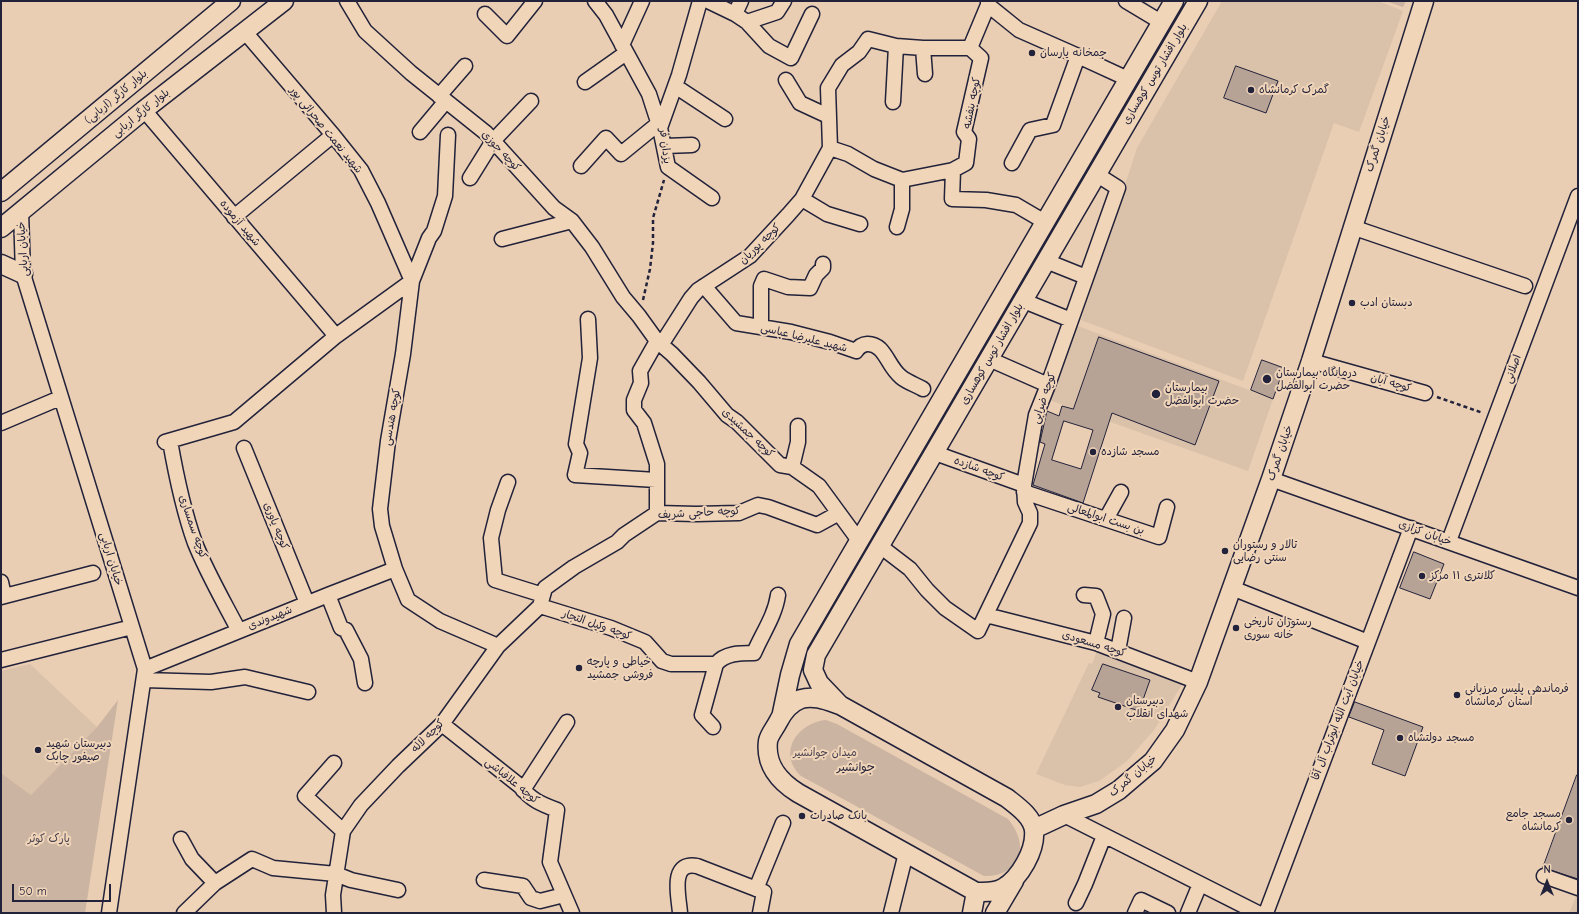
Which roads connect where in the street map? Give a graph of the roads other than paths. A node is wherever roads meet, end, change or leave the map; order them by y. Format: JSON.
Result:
{"nodes":[{"id":1,"x":284,"y":1,"type":"edge"},
{"id":2,"x":346,"y":1,"type":"edge"},
{"id":3,"x":535,"y":1,"type":"edge"},
{"id":4,"x":595,"y":1,"type":"edge"},
{"id":5,"x":642,"y":1,"type":"edge"},
{"id":6,"x":700,"y":1,"type":"edge"},
{"id":7,"x":708,"y":1,"type":"edge"},
{"id":8,"x":784,"y":1,"type":"edge"},
{"id":9,"x":1126,"y":1,"type":"edge"},
{"id":10,"x":1174,"y":1,"type":"edge"},
{"id":11,"x":1198,"y":1,"type":"edge"},
{"id":12,"x":1424,"y":1,"type":"edge"},
{"id":13,"x":988,"y":3,"type":"edge"},
{"id":14,"x":221,"y":4,"type":"edge"},
{"id":15,"x":738,"y":7,"type":"edge"},
{"id":16,"x":486,"y":14,"type":"dead end"},
{"id":17,"x":812,"y":14,"type":"dead end"},
{"id":18,"x":747,"y":22,"type":"junction"},
{"id":19,"x":1161,"y":22,"type":"junction"},
{"id":20,"x":245,"y":32,"type":"junction"},
{"id":21,"x":896,"y":46,"type":"junction"},
{"id":22,"x":923,"y":48,"type":"junction"},
{"id":23,"x":970,"y":48,"type":"junction"},
{"id":24,"x":624,"y":49,"type":"junction"},
{"id":25,"x":1078,"y":56,"type":"junction"},
{"id":26,"x":465,"y":66,"type":"dead end"},
{"id":27,"x":925,"y":74,"type":"dead end"},
{"id":28,"x":786,"y":80,"type":"dead end"},
{"id":29,"x":1128,"y":80,"type":"junction"},
{"id":30,"x":585,"y":82,"type":"dead end"},
{"id":31,"x":675,"y":86,"type":"junction"},
{"id":32,"x":442,"y":98,"type":"junction"},
{"id":33,"x":531,"y":101,"type":"dead end"},
{"id":34,"x":892,"y":102,"type":"dead end"},
{"id":35,"x":144,"y":110,"type":"junction"},
{"id":36,"x":828,"y":116,"type":"junction"},
{"id":37,"x":724,"y":119,"type":"dead end"},
{"id":38,"x":660,"y":125,"type":"junction"},
{"id":39,"x":420,"y":132,"type":"dead end"},
{"id":40,"x":333,"y":135,"type":"junction"},
{"id":41,"x":448,"y":136,"type":"dead end"},
{"id":42,"x":493,"y":141,"type":"junction"},
{"id":43,"x":692,"y":145,"type":"dead end"},
{"id":44,"x":665,"y":146,"type":"junction"},
{"id":45,"x":830,"y":148,"type":"junction"},
{"id":46,"x":1012,"y":163,"type":"dead end"},
{"id":47,"x":581,"y":166,"type":"dead end"},
{"id":48,"x":953,"y":170,"type":"junction"},
{"id":49,"x":1096,"y":174,"type":"junction"},
{"id":50,"x":470,"y":178,"type":"dead end"},
{"id":51,"x":902,"y":180,"type":"junction"},
{"id":52,"x":1,"y":192,"type":"edge"},
{"id":53,"x":1578,"y":196,"type":"edge"},
{"id":54,"x":712,"y":198,"type":"dead end"},
{"id":55,"x":802,"y":199,"type":"junction"},
{"id":56,"x":20,"y":212,"type":"junction"},
{"id":57,"x":234,"y":217,"type":"junction"},
{"id":58,"x":572,"y":221,"type":"junction"},
{"id":59,"x":1045,"y":222,"type":"junction"},
{"id":60,"x":860,"y":224,"type":"dead end"},
{"id":61,"x":897,"y":227,"type":"dead end"},
{"id":62,"x":1352,"y":227,"type":"junction"},
{"id":63,"x":1,"y":228,"type":"edge"},
{"id":64,"x":502,"y":239,"type":"dead end"},
{"id":65,"x":1046,"y":261,"type":"junction"},
{"id":66,"x":1,"y":264,"type":"edge"},
{"id":67,"x":823,"y":264,"type":"dead end"},
{"id":68,"x":23,"y":274,"type":"junction"},
{"id":69,"x":1086,"y":277,"type":"junction"},
{"id":70,"x":412,"y":281,"type":"junction"},
{"id":71,"x":704,"y":286,"type":"junction"},
{"id":72,"x":1525,"y":286,"type":"dead end"},
{"id":73,"x":1024,"y":301,"type":"junction"},
{"id":74,"x":639,"y":316,"type":"joint"},
{"id":75,"x":588,"y":319,"type":"dead end"},
{"id":76,"x":1071,"y":320,"type":"junction"},
{"id":77,"x":761,"y":326,"type":"junction"},
{"id":78,"x":336,"y":336,"type":"junction"},
{"id":79,"x":659,"y":343,"type":"junction"},
{"id":80,"x":989,"y":360,"type":"junction"},
{"id":81,"x":1311,"y":361,"type":"junction"},
{"id":82,"x":1048,"y":385,"type":"junction"},
{"id":83,"x":923,"y":389,"type":"dead end"},
{"id":84,"x":1425,"y":393,"type":"road end"},
{"id":85,"x":60,"y":398,"type":"junction"},
{"id":86,"x":1,"y":423,"type":"edge"},
{"id":87,"x":798,"y":426,"type":"dead end"},
{"id":88,"x":244,"y":448,"type":"dead end"},
{"id":89,"x":935,"y":453,"type":"junction"},
{"id":90,"x":792,"y":467,"type":"junction"},
{"id":91,"x":1272,"y":479,"type":"junction"},
{"id":92,"x":656,"y":480,"type":"junction"},
{"id":93,"x":508,"y":482,"type":"dead end"},
{"id":94,"x":1024,"y":488,"type":"junction"},
{"id":95,"x":1121,"y":492,"type":"dead end"},
{"id":96,"x":1167,"y":508,"type":"dead end"},
{"id":97,"x":657,"y":513,"type":"junction"},
{"id":98,"x":839,"y":513,"type":"junction"},
{"id":99,"x":1106,"y":519,"type":"junction"},
{"id":100,"x":1411,"y":528,"type":"junction"},
{"id":101,"x":860,"y":542,"type":"junction"},
{"id":102,"x":1450,"y":542,"type":"junction"},
{"id":103,"x":880,"y":546,"type":"junction"},
{"id":104,"x":396,"y":569,"type":"junction"},
{"id":105,"x":93,"y":573,"type":"dead end"},
{"id":106,"x":1,"y":582,"type":"edge"},
{"id":107,"x":1232,"y":588,"type":"junction"},
{"id":108,"x":1578,"y":588,"type":"edge"},
{"id":109,"x":328,"y":595,"type":"junction"},
{"id":110,"x":778,"y":595,"type":"dead end"},
{"id":111,"x":1084,"y":595,"type":"dead end"},
{"id":112,"x":3,"y":597,"type":"edge"},
{"id":113,"x":542,"y":601,"type":"junction"},
{"id":114,"x":307,"y":603,"type":"junction"},
{"id":115,"x":986,"y":615,"type":"junction"},
{"id":116,"x":1124,"y":618,"type":"dead end"},
{"id":117,"x":132,"y":627,"type":"junction"},
{"id":118,"x":239,"y":631,"type":"junction"},
{"id":119,"x":1368,"y":642,"type":"junction"},
{"id":120,"x":1096,"y":643,"type":"junction"},
{"id":121,"x":498,"y":646,"type":"junction"},
{"id":122,"x":1118,"y":651,"type":"junction"},
{"id":123,"x":1,"y":660,"type":"edge"},
{"id":124,"x":716,"y":664,"type":"junction"},
{"id":125,"x":144,"y":674,"type":"junction"},
{"id":126,"x":1198,"y":682,"type":"junction"},
{"id":127,"x":365,"y":683,"type":"dead end"},
{"id":128,"x":308,"y":692,"type":"dead end"},
{"id":129,"x":840,"y":705,"type":"junction"},
{"id":130,"x":782,"y":713,"type":"junction"},
{"id":131,"x":567,"y":722,"type":"dead end"},
{"id":132,"x":442,"y":724,"type":"junction"},
{"id":133,"x":713,"y":727,"type":"dead end"},
{"id":134,"x":334,"y":763,"type":"dead end"},
{"id":135,"x":523,"y":790,"type":"junction"},
{"id":136,"x":1064,"y":815,"type":"junction"},
{"id":137,"x":783,"y":823,"type":"dead end"},
{"id":138,"x":1034,"y":829,"type":"junction"},
{"id":139,"x":343,"y":831,"type":"junction"},
{"id":140,"x":1104,"y":836,"type":"junction"},
{"id":141,"x":181,"y":840,"type":"dead end"},
{"id":142,"x":906,"y":853,"type":"junction"},
{"id":143,"x":336,"y":874,"type":"junction"},
{"id":144,"x":1018,"y":874,"type":"junction"},
{"id":145,"x":1544,"y":876,"type":"dead end"},
{"id":146,"x":484,"y":880,"type":"dead end"},
{"id":147,"x":216,"y":883,"type":"junction"},
{"id":148,"x":1200,"y":884,"type":"junction"},
{"id":149,"x":1578,"y":888,"type":"edge"},
{"id":150,"x":756,"y":889,"type":"junction"},
{"id":151,"x":398,"y":890,"type":"dead end"},
{"id":152,"x":976,"y":892,"type":"junction"},
{"id":153,"x":564,"y":895,"type":"junction"},
{"id":154,"x":1076,"y":903,"type":"dead end"},
{"id":155,"x":109,"y":913,"type":"edge"},
{"id":156,"x":184,"y":913,"type":"edge"},
{"id":157,"x":334,"y":913,"type":"edge"},
{"id":158,"x":572,"y":913,"type":"edge"},
{"id":159,"x":680,"y":913,"type":"edge"},
{"id":160,"x":760,"y":913,"type":"edge"},
{"id":161,"x":891,"y":913,"type":"edge"},
{"id":162,"x":972,"y":913,"type":"edge"},
{"id":163,"x":995,"y":913,"type":"edge"},
{"id":164,"x":1135,"y":913,"type":"edge"},
{"id":165,"x":1168,"y":913,"type":"edge"},
{"id":166,"x":1188,"y":913,"type":"edge"},
{"id":167,"x":1258,"y":913,"type":"edge"},
{"id":168,"x":1266,"y":913,"type":"edge"}],
"edges":[{"from":1,"to":20,"type":"main road","name":"بلوار کارگر اربابی"},
{"from":2,"to":32,"type":"street","name":"کوچه جوزی"},
{"from":3,"to":16,"type":"street"},
{"from":4,"to":24,"type":"street"},
{"from":5,"to":24,"type":"street"},
{"from":6,"to":31,"type":"street","name":"یزدان فر"},
{"from":7,"to":15,"type":"street"},
{"from":8,"to":18,"type":"street"},
{"from":9,"to":19,"type":"street"},
{"from":10,"to":19,"type":"main road","name":"بلوار افشار توس کوهساری"},
{"from":11,"to":49,"type":"main road","name":"بلوار افشار توس کوهساری"},
{"from":12,"to":62,"type":"main road","name":"خیابان گمرک"},
{"from":13,"to":23,"type":"street"},
{"from":13,"to":25,"type":"street"},
{"from":14,"to":52,"type":"main road","name":"بلوار کارگر (اربابی)"},
{"from":15,"to":18,"type":"street"},
{"from":17,"to":18,"type":"street"},
{"from":19,"to":29,"type":"main road","name":"بلوار افشار توس کوهساری"},
{"from":20,"to":35,"type":"main road","name":"بلوار کارگر اربابی"},
{"from":20,"to":40,"type":"street","name":"شهید نعمت صحرائی پور"},
{"from":21,"to":22,"type":"street"},
{"from":21,"to":34,"type":"street"},
{"from":21,"to":36,"type":"street"},
{"from":22,"to":23,"type":"street"},
{"from":22,"to":27,"type":"street"},
{"from":23,"to":48,"type":"street","name":"کوچه بنفشه"},
{"from":24,"to":30,"type":"street"},
{"from":24,"to":38,"type":"street"},
{"from":25,"to":29,"type":"street"},
{"from":25,"to":46,"type":"street"},
{"from":26,"to":32,"type":"street"},
{"from":28,"to":36,"type":"street"},
{"from":29,"to":59,"type":"main road","name":"بلوار افشار توس کوهساری"},
{"from":31,"to":37,"type":"street"},
{"from":31,"to":38,"type":"street","name":"یزدان فر"},
{"from":32,"to":39,"type":"street"},
{"from":32,"to":42,"type":"street","name":"کوچه جوزی"},
{"from":33,"to":42,"type":"street"},
{"from":35,"to":56,"type":"main road","name":"بلوار کارگر اربابی"},
{"from":35,"to":57,"type":"street","name":"شهید آزموده"},
{"from":36,"to":45,"type":"street"},
{"from":38,"to":44,"type":"street","name":"یزدان فر"},
{"from":38,"to":47,"type":"street"},
{"from":40,"to":57,"type":"street"},
{"from":40,"to":70,"type":"street","name":"شهید نعمت صحرائی پور"},
{"from":41,"to":70,"type":"street","name":"کوچه هندسی"},
{"from":42,"to":50,"type":"street"},
{"from":42,"to":58,"type":"street","name":"کوچه جوزی"},
{"from":43,"to":44,"type":"street"},
{"from":44,"to":54,"type":"street","name":"یزدان فر"},
{"from":45,"to":51,"type":"street"},
{"from":45,"to":55,"type":"street","name":"کوچه پوریان"},
{"from":48,"to":51,"type":"street"},
{"from":48,"to":59,"type":"street"},
{"from":49,"to":65,"type":"main road","name":"بلوار افشار توس کوهساری"},
{"from":49,"to":69,"type":"street","name":"کوچه ضرابی"},
{"from":51,"to":61,"type":"street"},
{"from":53,"to":102,"type":"street","name":"اصلانی"},
{"from":55,"to":60,"type":"street"},
{"from":55,"to":71,"type":"street","name":"کوچه پوریان"},
{"from":56,"to":63,"type":"main road","name":"بلوار کارگر اربابی"},
{"from":56,"to":68,"type":"street","name":"خیابان اربابی"},
{"from":57,"to":78,"type":"street","name":"شهید آزموده"},
{"from":58,"to":64,"type":"street"},
{"from":58,"to":74,"type":"street","name":"کوچه جوزی"},
{"from":59,"to":101,"type":"main road","name":"بلوار افشار توس کوهساری"},
{"from":62,"to":72,"type":"street"},
{"from":62,"to":81,"type":"main road","name":"خیابان گمرک"},
{"from":65,"to":69,"type":"street"},
{"from":65,"to":73,"type":"main road","name":"بلوار افشار توس کوهساری"},
{"from":66,"to":68,"type":"main road"},
{"from":67,"to":77,"type":"street"},
{"from":68,"to":85,"type":"street","name":"خیابان اربابی"},
{"from":69,"to":76,"type":"street","name":"کوچه ضرابی"},
{"from":70,"to":78,"type":"street"},
{"from":70,"to":104,"type":"street","name":"کوچه هندسی"},
{"from":71,"to":77,"type":"street","name":"شهید علیرضا عباسی"},
{"from":71,"to":79,"type":"street","name":"کوچه پوریان"},
{"from":73,"to":76,"type":"street"},
{"from":73,"to":80,"type":"main road","name":"بلوار افشار توس کوهساری"},
{"from":74,"to":79,"type":"street","name":"کوچه جمشیدی"},
{"from":75,"to":92,"type":"street"},
{"from":76,"to":82,"type":"street","name":"کوچه ضرابی"},
{"from":77,"to":83,"type":"street","name":"شهید علیرضا عباسی"},
{"from":78,"to":118,"type":"street","name":"کوچه سمساری"},
{"from":79,"to":90,"type":"street","name":"کوچه جمشیدی"},
{"from":79,"to":92,"type":"street","name":"کوچه پوریان"},
{"from":80,"to":82,"type":"street"},
{"from":80,"to":89,"type":"main road","name":"بلوار افشار توس کوهساری"},
{"from":81,"to":84,"type":"street","name":"کوچه آبان"},
{"from":81,"to":91,"type":"main road","name":"خیابان گمرک"},
{"from":82,"to":94,"type":"street","name":"کوچه ضرابی"},
{"from":85,"to":86,"type":"street"},
{"from":85,"to":117,"type":"street","name":"خیابان اربابی"},
{"from":87,"to":90,"type":"street"},
{"from":88,"to":114,"type":"street","name":"کوچه یاوری"},
{"from":89,"to":94,"type":"street","name":"کوچه شازده"},
{"from":89,"to":103,"type":"main road","name":"بلوار افشار توس کوهساری"},
{"from":90,"to":98,"type":"street","name":"کوچه جمشیدی"},
{"from":91,"to":100,"type":"street","name":"خیابان کزازی"},
{"from":91,"to":107,"type":"main road","name":"خیابان گمرک"},
{"from":92,"to":97,"type":"street","name":"کوچه پوریان"},
{"from":93,"to":113,"type":"street","name":"کوچه وکیل التجار"},
{"from":94,"to":99,"type":"street","name":"بن بست ابوالمعالی"},
{"from":94,"to":115,"type":"street","name":"کوچه ضرابی"},
{"from":95,"to":99,"type":"street"},
{"from":96,"to":99,"type":"street","name":"بن بست ابوالمعالی"},
{"from":97,"to":98,"type":"street","name":"کوچه حاجی شریف"},
{"from":97,"to":113,"type":"street","name":"کوچه حاجی شریف"},
{"from":98,"to":101,"type":"street","name":"کوچه جمشیدی"},
{"from":100,"to":102,"type":"street","name":"خیابان کزازی"},
{"from":100,"to":119,"type":"street","name":"خیابان آیت الله ابوتراب آل آقا"},
{"from":101,"to":130,"type":"main road","name":"بلوار افشار توس کوهساری"},
{"from":102,"to":108,"type":"street","name":"خیابان کزازی"},
{"from":103,"to":115,"type":"street","name":"کوچه ضرابی"},
{"from":103,"to":129,"type":"main road","name":"بلوار افشار توس کوهساری"},
{"from":104,"to":109,"type":"street","name":"شهیدوندی"},
{"from":104,"to":121,"type":"street","name":"کوچه هندسی"},
{"from":105,"to":112,"type":"street"},
{"from":106,"to":112,"type":"street"},
{"from":107,"to":119,"type":"street"},
{"from":107,"to":126,"type":"main road","name":"خیابان گمرک"},
{"from":109,"to":114,"type":"street","name":"شهیدوندی"},
{"from":109,"to":127,"type":"street"},
{"from":110,"to":124,"type":"street"},
{"from":111,"to":120,"type":"street"},
{"from":113,"to":121,"type":"street","name":"کوچه لاله"},
{"from":113,"to":124,"type":"street","name":"کوچه وکیل التجار"},
{"from":114,"to":118,"type":"street","name":"شهیدوندی"},
{"from":115,"to":120,"type":"street","name":"کوچه مسعودی"},
{"from":116,"to":122,"type":"street"},
{"from":117,"to":123,"type":"street"},
{"from":117,"to":125,"type":"street","name":"خیابان اربابی"},
{"from":118,"to":125,"type":"street","name":"شهیدوندی"},
{"from":119,"to":168,"type":"street","name":"خیابان آیت الله ابوتراب آل آقا"},
{"from":120,"to":122,"type":"street","name":"کوچه مسعودی"},
{"from":121,"to":132,"type":"street","name":"کوچه لاله"},
{"from":122,"to":126,"type":"street","name":"کوچه مسعودی"},
{"from":124,"to":133,"type":"street"},
{"from":125,"to":128,"type":"street"},
{"from":125,"to":155,"type":"street","name":"خیابان اربابی"},
{"from":126,"to":136,"type":"main road","name":"خیابان گمرک"},
{"from":129,"to":130,"type":"main road"},
{"from":129,"to":138,"type":"main road"},
{"from":130,"to":142,"type":"main road"},
{"from":131,"to":135,"type":"street"},
{"from":132,"to":135,"type":"street","name":"کوچه علافباشی"},
{"from":132,"to":139,"type":"street","name":"کوچه لاله"},
{"from":134,"to":139,"type":"street"},
{"from":135,"to":153,"type":"street","name":"کوچه علافباشی"},
{"from":136,"to":138,"type":"main road","name":"خیابان گمرک"},
{"from":136,"to":140,"type":"street"},
{"from":137,"to":150,"type":"street"},
{"from":138,"to":144,"type":"main road"},
{"from":139,"to":143,"type":"street","name":"کوچه لاله"},
{"from":140,"to":148,"type":"street"},
{"from":140,"to":154,"type":"street"},
{"from":141,"to":147,"type":"street"},
{"from":142,"to":152,"type":"main road"},
{"from":142,"to":161,"type":"street"},
{"from":143,"to":147,"type":"street"},
{"from":143,"to":151,"type":"street"},
{"from":143,"to":157,"type":"street","name":"کوچه لاله"},
{"from":144,"to":152,"type":"main road"},
{"from":144,"to":163,"type":"main road"},
{"from":145,"to":149,"type":"street"},
{"from":146,"to":153,"type":"street"},
{"from":147,"to":156,"type":"street"},
{"from":148,"to":166,"type":"street"},
{"from":148,"to":167,"type":"street"},
{"from":150,"to":159,"type":"street"},
{"from":150,"to":160,"type":"street"},
{"from":152,"to":162,"type":"main road"},
{"from":153,"to":158,"type":"street","name":"کوچه علافباشی"},
{"from":164,"to":165,"type":"street"}]}
